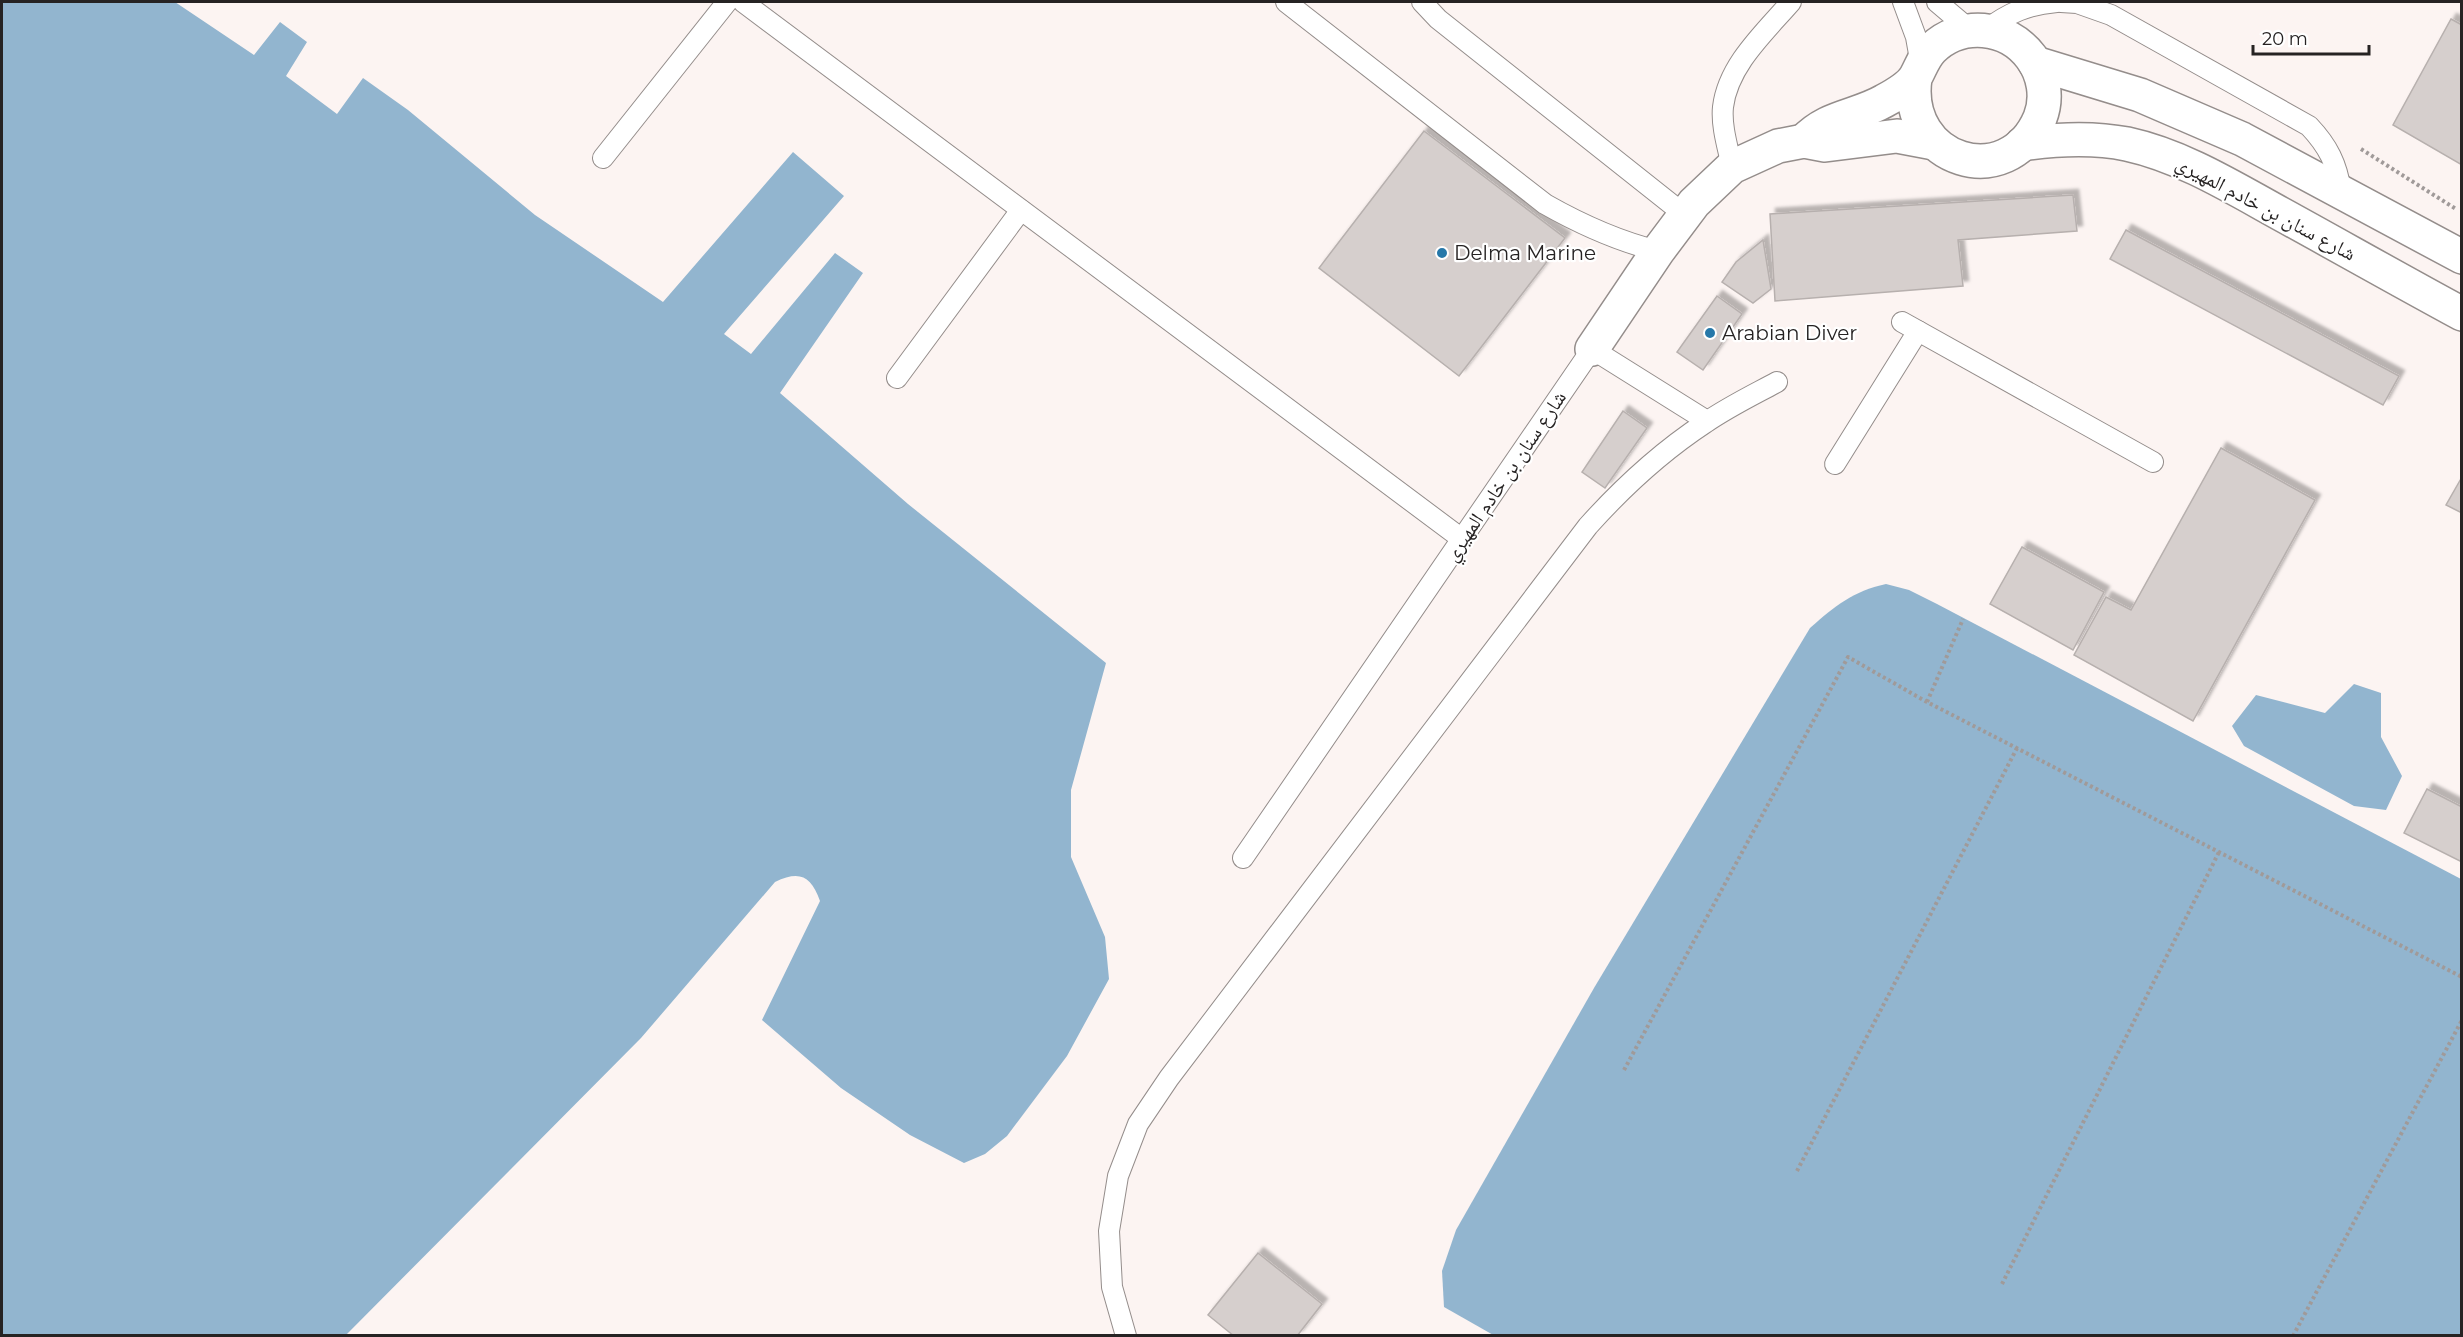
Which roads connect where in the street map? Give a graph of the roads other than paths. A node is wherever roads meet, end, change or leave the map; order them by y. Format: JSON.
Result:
{"nodes":[{"id":1,"x":727,"y":2,"type":"edge"},
{"id":2,"x":743,"y":2,"type":"edge"},
{"id":3,"x":1286,"y":2,"type":"edge"},
{"id":4,"x":1422,"y":2,"type":"edge"},
{"id":5,"x":1791,"y":2,"type":"edge"},
{"id":6,"x":1903,"y":2,"type":"edge"},
{"id":7,"x":1937,"y":2,"type":"edge"},
{"id":8,"x":2059,"y":2,"type":"edge"},
{"id":9,"x":1978,"y":30,"type":"junction"},
{"id":10,"x":2035,"y":63,"type":"junction"},
{"id":11,"x":1918,"y":71,"type":"junction"},
{"id":12,"x":1804,"y":141,"type":"junction"},
{"id":13,"x":1934,"y":143,"type":"junction"},
{"id":14,"x":2022,"y":144,"type":"junction"},
{"id":15,"x":603,"y":158,"type":"dead end"},
{"id":16,"x":1731,"y":167,"type":"junction"},
{"id":17,"x":2341,"y":191,"type":"junction"},
{"id":18,"x":1021,"y":210,"type":"junction"},
{"id":19,"x":1685,"y":215,"type":"junction"},
{"id":20,"x":1658,"y":251,"type":"junction"},
{"id":21,"x":2462,"y":257,"type":"edge"},
{"id":22,"x":2462,"y":314,"type":"edge"},
{"id":23,"x":1592,"y":349,"type":"junction"},
{"id":24,"x":897,"y":378,"type":"dead end"},
{"id":25,"x":1777,"y":382,"type":"dead end"},
{"id":26,"x":1707,"y":421,"type":"junction"},
{"id":27,"x":2153,"y":462,"type":"dead end"},
{"id":28,"x":1835,"y":464,"type":"dead end"},
{"id":29,"x":1462,"y":539,"type":"junction"},
{"id":30,"x":1243,"y":858,"type":"dead end"},
{"id":31,"x":1126,"y":1335,"type":"edge"}],
"edges":[{"from":1,"to":15,"type":"lane"},
{"from":2,"to":18,"type":"lane"},
{"from":3,"to":20,"type":"lane"},
{"from":4,"to":19,"type":"lane"},
{"from":5,"to":16,"type":"lane"},
{"from":6,"to":11,"type":"lane"},
{"from":7,"to":9,"type":"lane"},
{"from":8,"to":9,"type":"lane"},
{"from":8,"to":17,"type":"lane"},
{"from":9,"to":10,"type":"street"},
{"from":9,"to":11,"type":"street"},
{"from":10,"to":14,"type":"street"},
{"from":10,"to":17,"type":"street"},
{"from":11,"to":12,"type":"street","name":"شارع سنان بن خادم المهيري"},
{"from":11,"to":13,"type":"street"},
{"from":12,"to":13,"type":"street","name":"شارع سنان بن خادم المهيري"},
{"from":12,"to":16,"type":"street","name":"شارع سنان بن خادم المهيري"},
{"from":13,"to":14,"type":"street"},
{"from":14,"to":22,"type":"street","name":"شارع سنان بن خادم المهيري"},
{"from":16,"to":19,"type":"street","name":"شارع سنان بن خادم المهيري"},
{"from":17,"to":21,"type":"street"},
{"from":18,"to":24,"type":"lane"},
{"from":18,"to":29,"type":"lane"},
{"from":19,"to":20,"type":"street","name":"شارع سنان بن خادم المهيري"},
{"from":20,"to":23,"type":"street","name":"شارع سنان بن خادم المهيري"},
{"from":23,"to":26,"type":"lane"},
{"from":23,"to":29,"type":"lane","name":"شارع سنان بن خادم المهيري"},
{"from":25,"to":26,"type":"lane"},
{"from":26,"to":31,"type":"lane"},
{"from":27,"to":28,"type":"lane"},
{"from":29,"to":30,"type":"lane","name":"شارع سنان بن خادم المهيري"}]}
